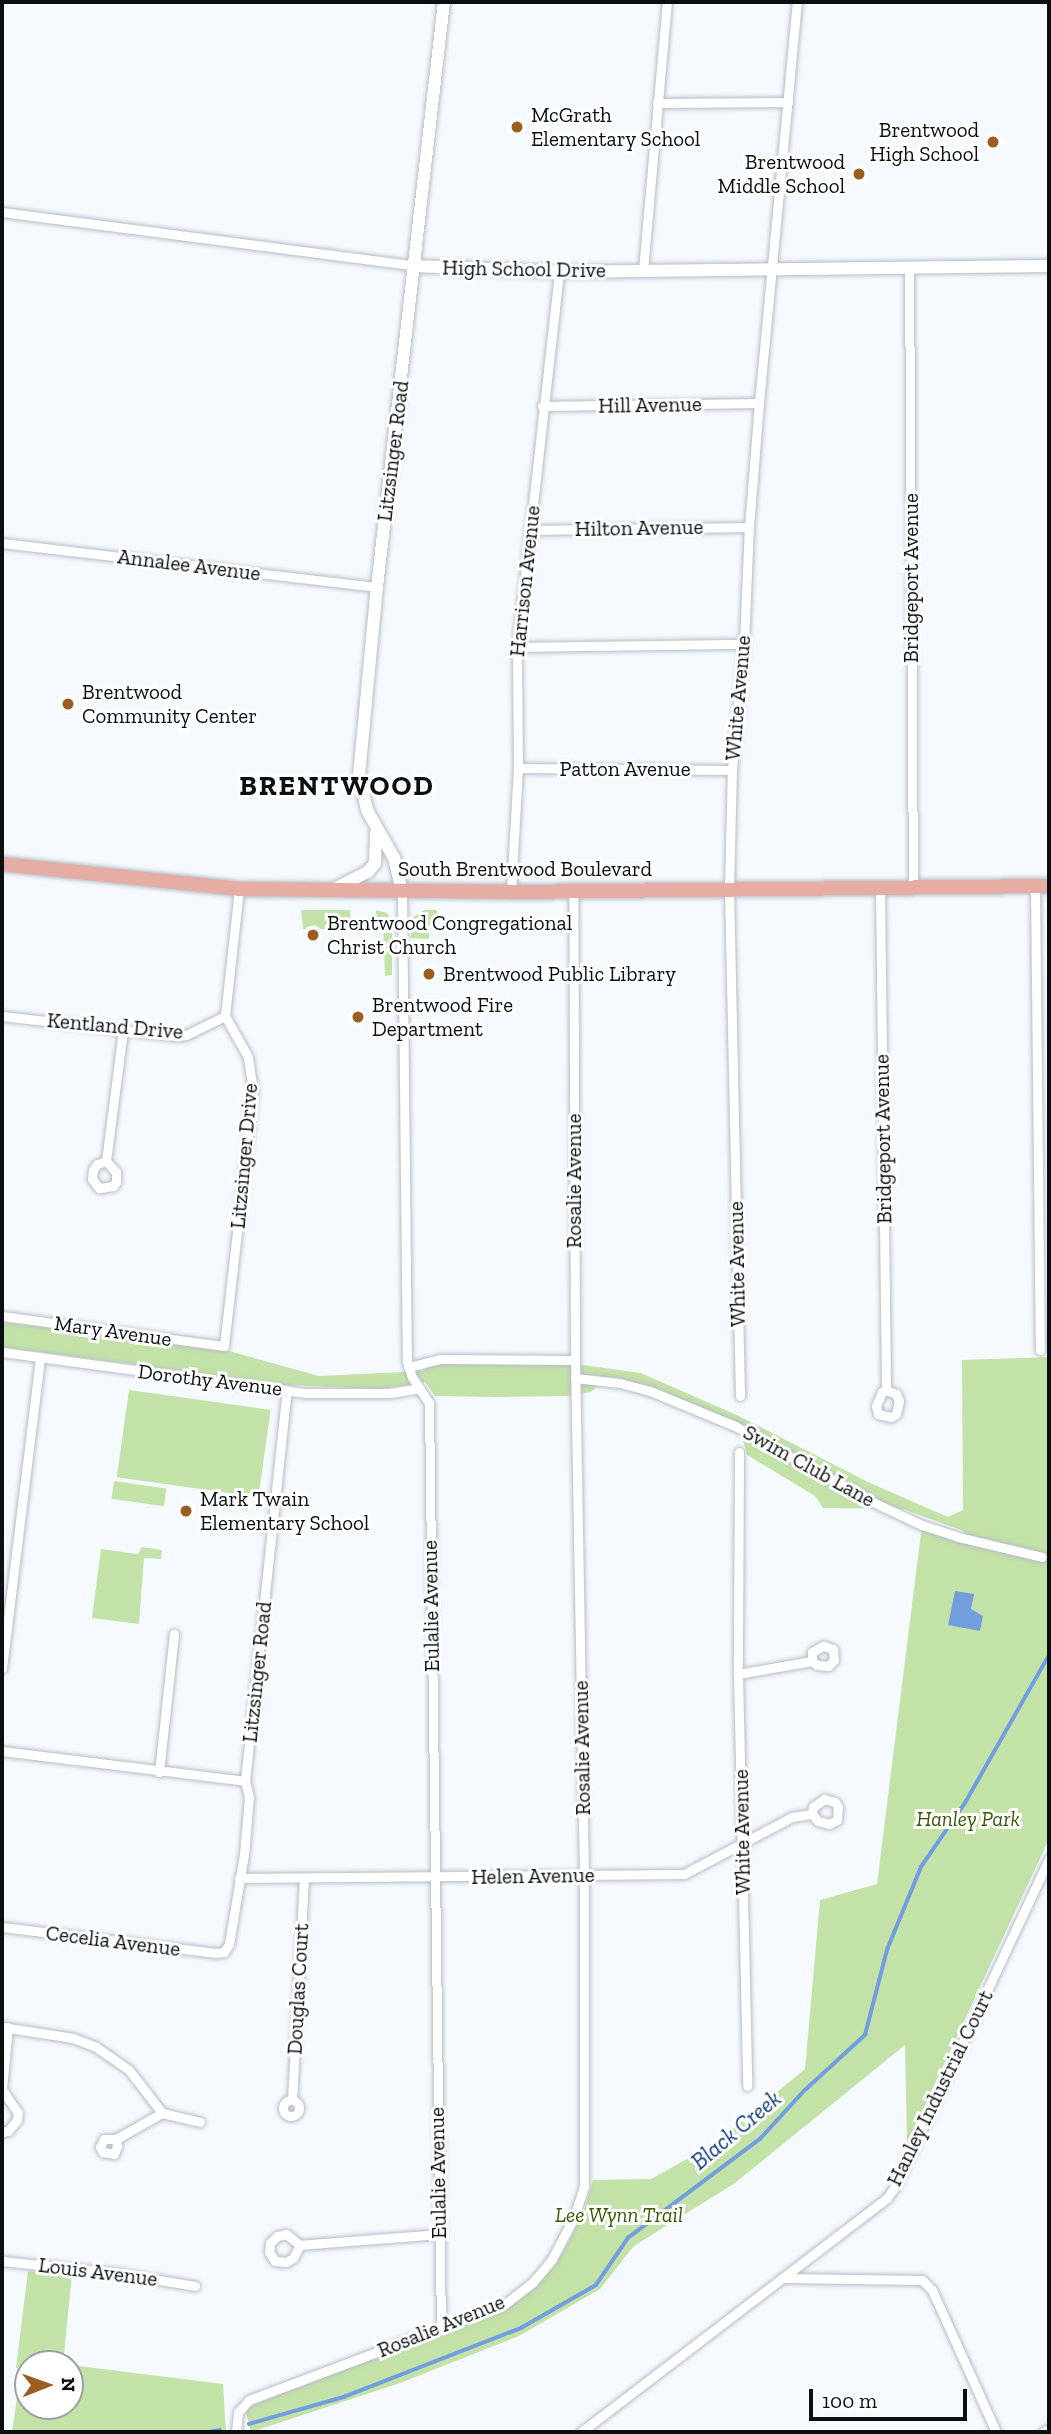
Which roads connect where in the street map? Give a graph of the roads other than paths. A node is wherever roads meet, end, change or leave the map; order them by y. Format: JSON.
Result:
{"nodes":[{"id":1,"x":444,"y":2,"type":"edge"},
{"id":2,"x":667,"y":2,"type":"edge"},
{"id":3,"x":797,"y":2,"type":"edge"},
{"id":4,"x":788,"y":102,"type":"junction"},
{"id":5,"x":657,"y":103,"type":"junction"},
{"id":6,"x":2,"y":212,"type":"edge"},
{"id":7,"x":415,"y":266,"type":"junction"},
{"id":8,"x":1049,"y":266,"type":"edge"},
{"id":9,"x":909,"y":268,"type":"junction"},
{"id":10,"x":643,"y":270,"type":"junction"},
{"id":11,"x":771,"y":271,"type":"junction"},
{"id":12,"x":559,"y":272,"type":"junction"},
{"id":13,"x":759,"y":404,"type":"junction"},
{"id":14,"x":542,"y":406,"type":"junction"},
{"id":15,"x":749,"y":527,"type":"junction"},
{"id":16,"x":530,"y":530,"type":"junction"},
{"id":17,"x":2,"y":543,"type":"edge"},
{"id":18,"x":377,"y":587,"type":"junction"},
{"id":19,"x":744,"y":644,"type":"junction"},
{"id":20,"x":517,"y":647,"type":"junction"},
{"id":21,"x":519,"y":768,"type":"junction"},
{"id":22,"x":732,"y":769,"type":"junction"},
{"id":23,"x":376,"y":829,"type":"junction"},
{"id":24,"x":2,"y":864,"type":"edge"},
{"id":25,"x":1042,"y":886,"type":"edge"},
{"id":26,"x":913,"y":888,"type":"junction"},
{"id":27,"x":239,"y":889,"type":"junction"},
{"id":28,"x":729,"y":889,"type":"junction"},
{"id":29,"x":880,"y":889,"type":"junction"},
{"id":30,"x":332,"y":890,"type":"junction"},
{"id":31,"x":573,"y":891,"type":"junction"},
{"id":32,"x":402,"y":892,"type":"junction"},
{"id":33,"x":511,"y":892,"type":"junction"},
{"id":34,"x":2,"y":1016,"type":"edge"},
{"id":35,"x":225,"y":1016,"type":"junction"},
{"id":36,"x":123,"y":1030,"type":"junction"},
{"id":37,"x":106,"y":1161,"type":"dead end"},
{"id":38,"x":2,"y":1316,"type":"edge"},
{"id":39,"x":224,"y":1346,"type":"joint"},
{"id":40,"x":1040,"y":1350,"type":"dead end"},
{"id":41,"x":2,"y":1352,"type":"edge"},
{"id":42,"x":40,"y":1357,"type":"junction"},
{"id":43,"x":575,"y":1360,"type":"junction"},
{"id":44,"x":408,"y":1367,"type":"junction"},
{"id":45,"x":575,"y":1377,"type":"junction"},
{"id":46,"x":420,"y":1388,"type":"junction"},
{"id":47,"x":287,"y":1390,"type":"junction"},
{"id":48,"x":886,"y":1390,"type":"dead end"},
{"id":49,"x":740,"y":1396,"type":"dead end"},
{"id":50,"x":739,"y":1452,"type":"dead end"},
{"id":51,"x":1042,"y":1557,"type":"dead end"},
{"id":52,"x":174,"y":1634,"type":"dead end"},
{"id":53,"x":812,"y":1661,"type":"dead end"},
{"id":54,"x":2,"y":1668,"type":"edge"},
{"id":55,"x":738,"y":1674,"type":"junction"},
{"id":56,"x":2,"y":1751,"type":"edge"},
{"id":57,"x":159,"y":1772,"type":"junction"},
{"id":58,"x":245,"y":1781,"type":"junction"},
{"id":59,"x":812,"y":1814,"type":"dead end"},
{"id":60,"x":743,"y":1844,"type":"junction"},
{"id":61,"x":1049,"y":1859,"type":"edge"},
{"id":62,"x":584,"y":1875,"type":"junction"},
{"id":63,"x":434,"y":1877,"type":"junction"},
{"id":64,"x":239,"y":1878,"type":"junction"},
{"id":65,"x":304,"y":1878,"type":"junction"},
{"id":66,"x":2,"y":1927,"type":"edge"},
{"id":67,"x":224,"y":1952,"type":"joint"},
{"id":68,"x":5,"y":2027,"type":"edge"},
{"id":69,"x":747,"y":2086,"type":"dead end"},
{"id":70,"x":2,"y":2089,"type":"edge"},
{"id":71,"x":292,"y":2100,"type":"dead end"},
{"id":72,"x":162,"y":2113,"type":"junction"},
{"id":73,"x":200,"y":2122,"type":"dead end"},
{"id":74,"x":2,"y":2132,"type":"edge"},
{"id":75,"x":116,"y":2139,"type":"dead end"},
{"id":76,"x":439,"y":2234,"type":"junction"},
{"id":77,"x":300,"y":2245,"type":"dead end"},
{"id":78,"x":2,"y":2261,"type":"edge"},
{"id":79,"x":782,"y":2278,"type":"junction"},
{"id":80,"x":195,"y":2286,"type":"dead end"},
{"id":81,"x":441,"y":2327,"type":"junction"},
{"id":82,"x":1049,"y":2429,"type":"edge"},
{"id":83,"x":236,"y":2432,"type":"edge"},
{"id":84,"x":581,"y":2432,"type":"edge"},
{"id":85,"x":996,"y":2432,"type":"edge"},
{"id":86,"x":1043,"y":2432,"type":"edge"}],
"edges":[{"from":1,"to":7,"type":"street","name":"Litzsinger Road"},
{"from":2,"to":5,"type":"street"},
{"from":3,"to":4,"type":"street","name":"White Avenue"},
{"from":4,"to":5,"type":"street"},
{"from":4,"to":11,"type":"street","name":"White Avenue"},
{"from":5,"to":10,"type":"street"},
{"from":6,"to":7,"type":"street","name":"High School Drive"},
{"from":7,"to":12,"type":"street","name":"High School Drive"},
{"from":7,"to":18,"type":"street","name":"Litzsinger Road"},
{"from":8,"to":9,"type":"street","name":"High School Drive"},
{"from":9,"to":11,"type":"street","name":"High School Drive"},
{"from":9,"to":26,"type":"street","name":"Bridgeport Avenue"},
{"from":10,"to":11,"type":"street","name":"High School Drive"},
{"from":10,"to":12,"type":"street","name":"High School Drive"},
{"from":11,"to":13,"type":"street","name":"White Avenue"},
{"from":12,"to":14,"type":"street","name":"Harrison Avenue"},
{"from":13,"to":14,"type":"street","name":"Hill Avenue"},
{"from":13,"to":15,"type":"street","name":"White Avenue"},
{"from":14,"to":16,"type":"street","name":"Harrison Avenue"},
{"from":15,"to":16,"type":"street","name":"Hilton Avenue"},
{"from":15,"to":19,"type":"street","name":"White Avenue"},
{"from":16,"to":20,"type":"street","name":"Harrison Avenue"},
{"from":17,"to":18,"type":"street","name":"Annalee Avenue"},
{"from":18,"to":23,"type":"street","name":"Litzsinger Road"},
{"from":19,"to":20,"type":"street"},
{"from":19,"to":22,"type":"street","name":"White Avenue"},
{"from":20,"to":21,"type":"street","name":"Harrison Avenue"},
{"from":21,"to":22,"type":"street","name":"Patton Avenue"},
{"from":21,"to":33,"type":"street","name":"Harrison Avenue"},
{"from":22,"to":28,"type":"street","name":"White Avenue"},
{"from":23,"to":30,"type":"street"},
{"from":23,"to":32,"type":"street","name":"Litzsinger Road"},
{"from":24,"to":27,"type":"main road","name":"South Brentwood Boulevard"},
{"from":25,"to":26,"type":"main road","name":"South Brentwood Boulevard"},
{"from":25,"to":40,"type":"street"},
{"from":26,"to":29,"type":"main road","name":"South Brentwood Boulevard"},
{"from":27,"to":30,"type":"main road","name":"South Brentwood Boulevard"},
{"from":27,"to":35,"type":"street"},
{"from":28,"to":29,"type":"main road","name":"South Brentwood Boulevard"},
{"from":28,"to":31,"type":"main road","name":"South Brentwood Boulevard"},
{"from":28,"to":49,"type":"street","name":"White Avenue"},
{"from":29,"to":48,"type":"street","name":"Bridgeport Avenue"},
{"from":30,"to":32,"type":"main road","name":"South Brentwood Boulevard"},
{"from":31,"to":33,"type":"main road","name":"South Brentwood Boulevard"},
{"from":31,"to":43,"type":"street","name":"Rosalie Avenue"},
{"from":32,"to":33,"type":"main road","name":"South Brentwood Boulevard"},
{"from":32,"to":44,"type":"street","name":"Eulalie Avenue"},
{"from":34,"to":36,"type":"street","name":"Kentland Drive"},
{"from":35,"to":36,"type":"street","name":"Kentland Drive"},
{"from":35,"to":39,"type":"street","name":"Litzsinger Drive"},
{"from":36,"to":37,"type":"street"},
{"from":38,"to":39,"type":"street","name":"Mary Avenue"},
{"from":41,"to":42,"type":"street","name":"Dorothy Avenue"},
{"from":42,"to":47,"type":"street","name":"Dorothy Avenue"},
{"from":42,"to":54,"type":"street"},
{"from":43,"to":44,"type":"street"},
{"from":43,"to":45,"type":"street","name":"Rosalie Avenue"},
{"from":44,"to":46,"type":"street","name":"Eulalie Avenue"},
{"from":45,"to":51,"type":"street","name":"Swim Club Lane"},
{"from":45,"to":62,"type":"street","name":"Rosalie Avenue"},
{"from":46,"to":47,"type":"street","name":"Dorothy Avenue"},
{"from":46,"to":63,"type":"street","name":"Eulalie Avenue"},
{"from":47,"to":58,"type":"street","name":"Litzsinger Road"},
{"from":50,"to":55,"type":"street","name":"White Avenue"},
{"from":52,"to":57,"type":"street"},
{"from":53,"to":55,"type":"street"},
{"from":55,"to":60,"type":"street","name":"White Avenue"},
{"from":56,"to":57,"type":"street"},
{"from":57,"to":58,"type":"street"},
{"from":58,"to":64,"type":"street","name":"Litzsinger Road"},
{"from":59,"to":60,"type":"street","name":"Helen Avenue"},
{"from":60,"to":62,"type":"street","name":"Helen Avenue"},
{"from":60,"to":69,"type":"street","name":"White Avenue"},
{"from":61,"to":79,"type":"street","name":"Hanley Industrial Court"},
{"from":62,"to":63,"type":"street","name":"Helen Avenue"},
{"from":62,"to":81,"type":"street","name":"Rosalie Avenue"},
{"from":63,"to":65,"type":"street","name":"Helen Avenue"},
{"from":63,"to":76,"type":"street","name":"Eulalie Avenue"},
{"from":64,"to":65,"type":"street","name":"Helen Avenue"},
{"from":64,"to":67,"type":"street","name":"Litzsinger Road"},
{"from":65,"to":71,"type":"street","name":"Douglas Court"},
{"from":66,"to":67,"type":"street","name":"Cecelia Avenue"},
{"from":68,"to":70,"type":"street"},
{"from":68,"to":72,"type":"street"},
{"from":70,"to":74,"type":"street"},
{"from":72,"to":73,"type":"street"},
{"from":72,"to":75,"type":"street"},
{"from":76,"to":77,"type":"street"},
{"from":76,"to":81,"type":"street","name":"Eulalie Avenue"},
{"from":78,"to":80,"type":"street","name":"Louis Avenue"},
{"from":79,"to":84,"type":"street","name":"Hanley Industrial Court"},
{"from":79,"to":85,"type":"street"},
{"from":81,"to":83,"type":"street","name":"Rosalie Avenue"},
{"from":82,"to":86,"type":"street"}]}
